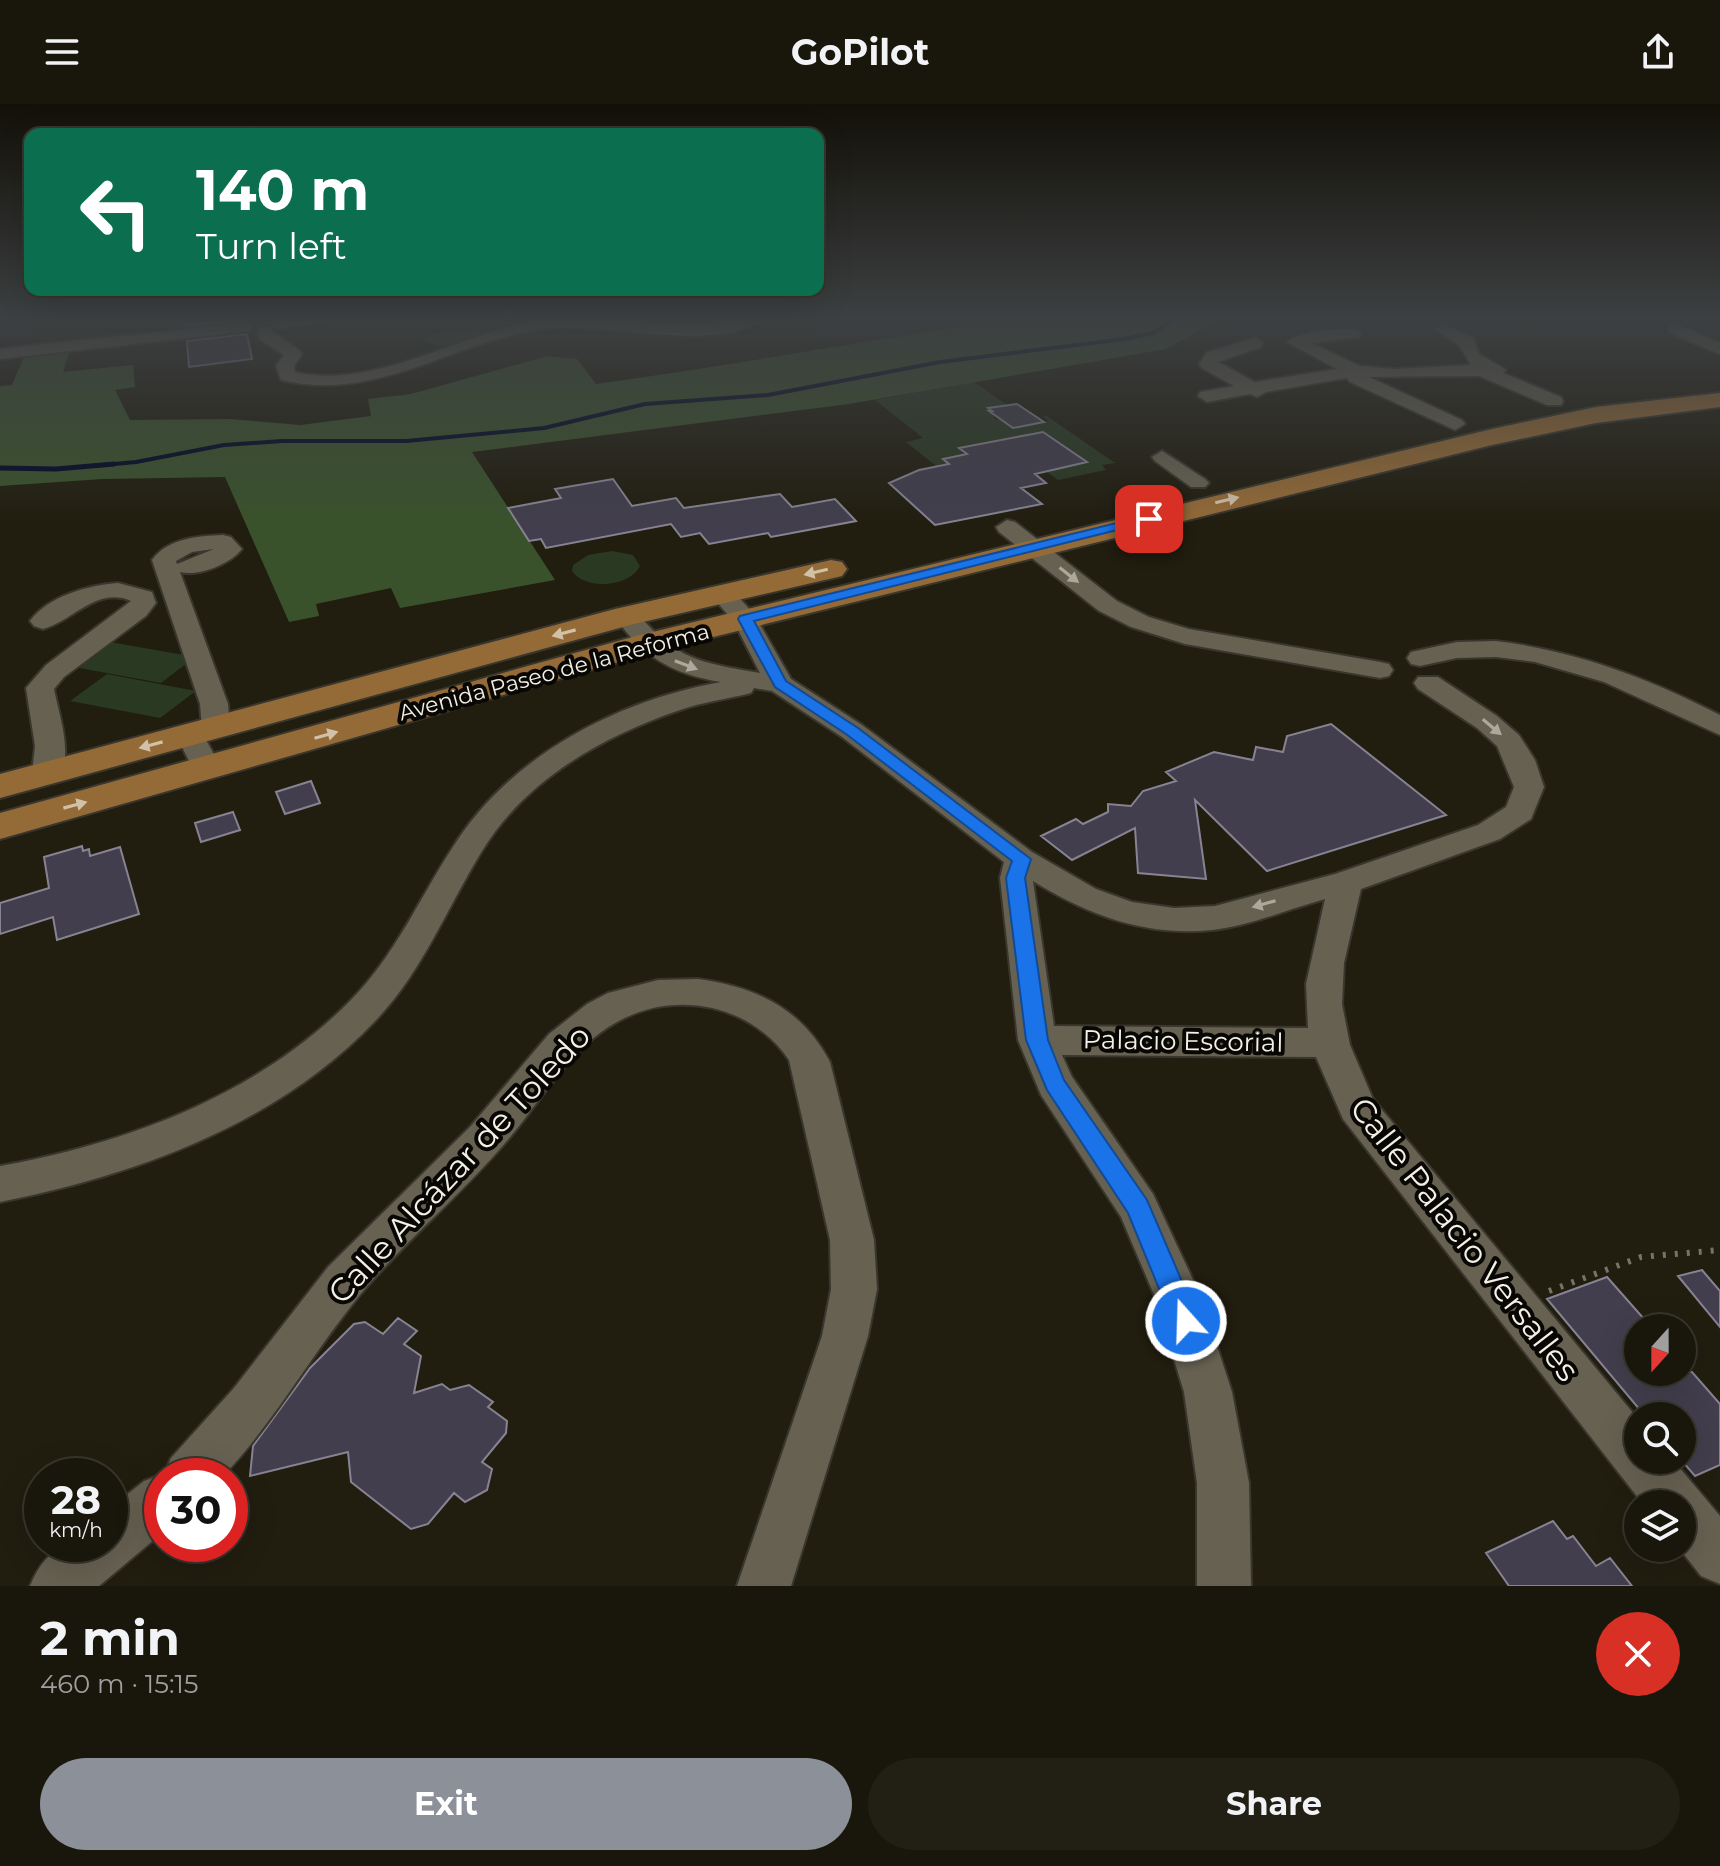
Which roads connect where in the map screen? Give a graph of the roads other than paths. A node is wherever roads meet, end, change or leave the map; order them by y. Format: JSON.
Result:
{"nodes":[{"id":1,"x":1249,"y":386,"type":"edge"},
{"id":2,"x":1264,"y":386,"type":"edge"},
{"id":3,"x":1379,"y":386,"type":"edge"},
{"id":4,"x":1523,"y":386,"type":"edge"},
{"id":5,"x":1530,"y":386,"type":"edge"},
{"id":6,"x":1683,"y":386,"type":"edge"},
{"id":7,"x":1253,"y":388,"type":"junction"},
{"id":8,"x":1207,"y":396,"type":"dead end"},
{"id":9,"x":1560,"y":400,"type":"junction"},
{"id":10,"x":1720,"y":400,"type":"edge"},
{"id":11,"x":1281,"y":403,"type":"dead end"},
{"id":12,"x":1455,"y":424,"type":"junction"},
{"id":13,"x":1162,"y":457,"type":"dead end"},
{"id":14,"x":1302,"y":460,"type":"junction"},
{"id":15,"x":1333,"y":475,"type":"junction"},
{"id":16,"x":1198,"y":483,"type":"junction"},
{"id":17,"x":1032,"y":534,"type":"junction"},
{"id":18,"x":187,"y":567,"type":"dead end"},
{"id":19,"x":722,"y":594,"type":"junction"},
{"id":20,"x":627,"y":616,"type":"junction"},
{"id":21,"x":745,"y":619,"type":"junction"},
{"id":22,"x":43,"y":621,"type":"dead end"},
{"id":23,"x":648,"y":643,"type":"junction"},
{"id":24,"x":1424,"y":671,"type":"junction"},
{"id":25,"x":780,"y":684,"type":"junction"},
{"id":26,"x":1720,"y":726,"type":"edge"},
{"id":27,"x":203,"y":732,"type":"junction"},
{"id":28,"x":207,"y":769,"type":"junction"},
{"id":29,"x":47,"y":773,"type":"junction"},
{"id":30,"x":0,"y":786,"type":"edge"},
{"id":31,"x":0,"y":826,"type":"edge"},
{"id":32,"x":1021,"y":859,"type":"junction"},
{"id":33,"x":1346,"y":882,"type":"junction"},
{"id":34,"x":1305,"y":892,"type":"junction"},
{"id":35,"x":1327,"y":956,"type":"junction"},
{"id":36,"x":1037,"y":1040,"type":"junction"},
{"id":37,"x":1329,"y":1043,"type":"junction"},
{"id":38,"x":0,"y":1184,"type":"edge"},
{"id":39,"x":1624,"y":1441,"type":"edge"},
{"id":40,"x":205,"y":1458,"type":"edge"},
{"id":41,"x":1651,"y":1474,"type":"edge"},
{"id":42,"x":1664,"y":1490,"type":"edge"},
{"id":43,"x":144,"y":1514,"type":"edge"},
{"id":44,"x":128,"y":1527,"type":"edge"},
{"id":45,"x":1696,"y":1528,"type":"edge"},
{"id":46,"x":1720,"y":1557,"type":"edge"},
{"id":47,"x":86,"y":1562,"type":"edge"},
{"id":48,"x":57,"y":1586,"type":"edge"},
{"id":49,"x":764,"y":1586,"type":"edge"},
{"id":50,"x":1224,"y":1586,"type":"edge"}],
"edges":[{"from":1,"to":7,"type":"street"},
{"from":2,"to":7,"type":"street"},
{"from":3,"to":12,"type":"street"},
{"from":4,"to":9,"type":"street"},
{"from":5,"to":9,"type":"street"},
{"from":6,"to":9,"type":"main road","name":"Avenida Paseo de la Reforma"},
{"from":7,"to":8,"type":"street"},
{"from":7,"to":11,"type":"street"},
{"from":9,"to":12,"type":"main road","name":"Avenida Paseo de la Reforma"},
{"from":10,"to":15,"type":"main road","name":"Avenida Paseo de la Reforma"},
{"from":12,"to":14,"type":"main road","name":"Avenida Paseo de la Reforma"},
{"from":13,"to":16,"type":"street"},
{"from":14,"to":15,"type":"main road"},
{"from":14,"to":16,"type":"main road","name":"Avenida Paseo de la Reforma"},
{"from":17,"to":15,"type":"main road","name":"Avenida Paseo de la Reforma","one_way":true},
{"from":16,"to":17,"type":"main road","name":"Avenida Paseo de la Reforma"},
{"from":17,"to":19,"type":"main road","name":"Avenida Paseo de la Reforma","one_way":true},
{"from":17,"to":21,"type":"main road","name":"Avenida Paseo de la Reforma"},
{"from":17,"to":24,"type":"street"},
{"from":18,"to":27,"type":"street"},
{"from":19,"to":20,"type":"main road","name":"Avenida Paseo de la Reforma"},
{"from":19,"to":21,"type":"street"},
{"from":20,"to":23,"type":"street"},
{"from":20,"to":27,"type":"main road","name":"Avenida Paseo de la Reforma","one_way":true},
{"from":21,"to":23,"type":"main road","name":"Avenida Paseo de la Reforma"},
{"from":21,"to":25,"type":"street"},
{"from":22,"to":29,"type":"street"},
{"from":23,"to":25,"type":"street","one_way":true},
{"from":28,"to":23,"type":"main road","name":"Avenida Paseo de la Reforma","one_way":true},
{"from":24,"to":26,"type":"street"},
{"from":24,"to":33,"type":"street","one_way":true},
{"from":25,"to":32,"type":"street"},
{"from":25,"to":38,"type":"street"},
{"from":27,"to":28,"type":"street"},
{"from":27,"to":29,"type":"main road","name":"Avenida Paseo de la Reforma","one_way":true},
{"from":31,"to":28,"type":"main road","name":"Avenida Paseo de la Reforma","one_way":true},
{"from":29,"to":30,"type":"main road","name":"Avenida Paseo de la Reforma"},
{"from":34,"to":32,"type":"street","one_way":true},
{"from":32,"to":36,"type":"street"},
{"from":33,"to":34,"type":"street"},
{"from":33,"to":35,"type":"street","name":"Calle Palacio Versalles"},
{"from":34,"to":35,"type":"street","name":"Calle Palacio Versalles"},
{"from":35,"to":37,"type":"street","name":"Calle Palacio Versalles"},
{"from":36,"to":37,"type":"street","name":"Palacio Escorial"},
{"from":36,"to":50,"type":"street"},
{"from":37,"to":39,"type":"street","name":"Calle Palacio Versalles"},
{"from":40,"to":49,"type":"street","name":"Calle Alcázar de Toledo"},
{"from":41,"to":42,"type":"street","name":"Calle Palacio Versalles"},
{"from":43,"to":44,"type":"street"},
{"from":45,"to":46,"type":"street"},
{"from":47,"to":48,"type":"street"}]}
